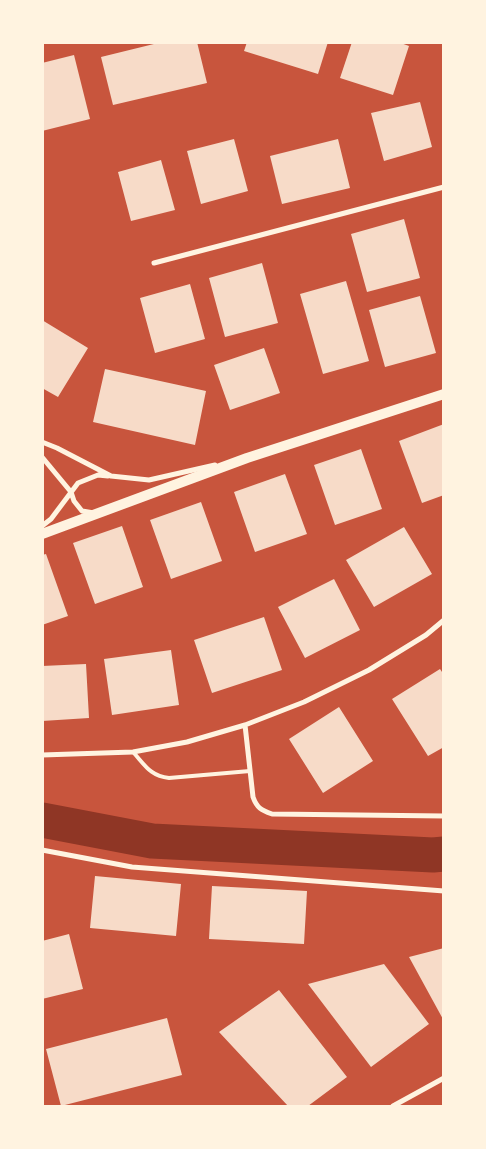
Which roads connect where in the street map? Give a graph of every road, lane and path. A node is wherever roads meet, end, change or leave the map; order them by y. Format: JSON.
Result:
{"nodes":[{"id":1,"x":444,"y":187,"type":"edge"},
{"id":2,"x":154,"y":263,"type":"dead end"},
{"id":3,"x":444,"y":394,"type":"edge"},
{"id":4,"x":42,"y":442,"type":"edge"},
{"id":5,"x":42,"y":457,"type":"edge"},
{"id":6,"x":247,"y":458,"type":"junction"},
{"id":7,"x":111,"y":476,"type":"junction"},
{"id":8,"x":71,"y":492,"type":"junction"},
{"id":9,"x":99,"y":513,"type":"junction"},
{"id":10,"x":42,"y":526,"type":"edge"},
{"id":11,"x":42,"y":534,"type":"edge"},
{"id":12,"x":444,"y":620,"type":"edge"},
{"id":13,"x":245,"y":725,"type":"junction"},
{"id":14,"x":133,"y":752,"type":"junction"},
{"id":15,"x":42,"y":755,"type":"edge"},
{"id":16,"x":250,"y":771,"type":"junction"},
{"id":17,"x":444,"y":816,"type":"edge"},
{"id":18,"x":42,"y":850,"type":"edge"},
{"id":19,"x":444,"y":891,"type":"edge"},
{"id":20,"x":444,"y":1078,"type":"edge"},
{"id":21,"x":393,"y":1106,"type":"edge"}],
"edges":[{"from":1,"to":2,"type":"street"},
{"from":3,"to":6,"type":"main road"},
{"from":4,"to":7,"type":"street"},
{"from":5,"to":8,"type":"street"},
{"from":6,"to":7,"type":"street"},
{"from":6,"to":9,"type":"main road"},
{"from":7,"to":8,"type":"street"},
{"from":8,"to":9,"type":"street"},
{"from":8,"to":10,"type":"street"},
{"from":9,"to":11,"type":"main road"},
{"from":12,"to":13,"type":"street"},
{"from":13,"to":14,"type":"street"},
{"from":13,"to":16,"type":"street"},
{"from":14,"to":15,"type":"street"},
{"from":14,"to":16,"type":"lane"},
{"from":16,"to":17,"type":"street"},
{"from":18,"to":19,"type":"street"},
{"from":20,"to":21,"type":"street"}]}
